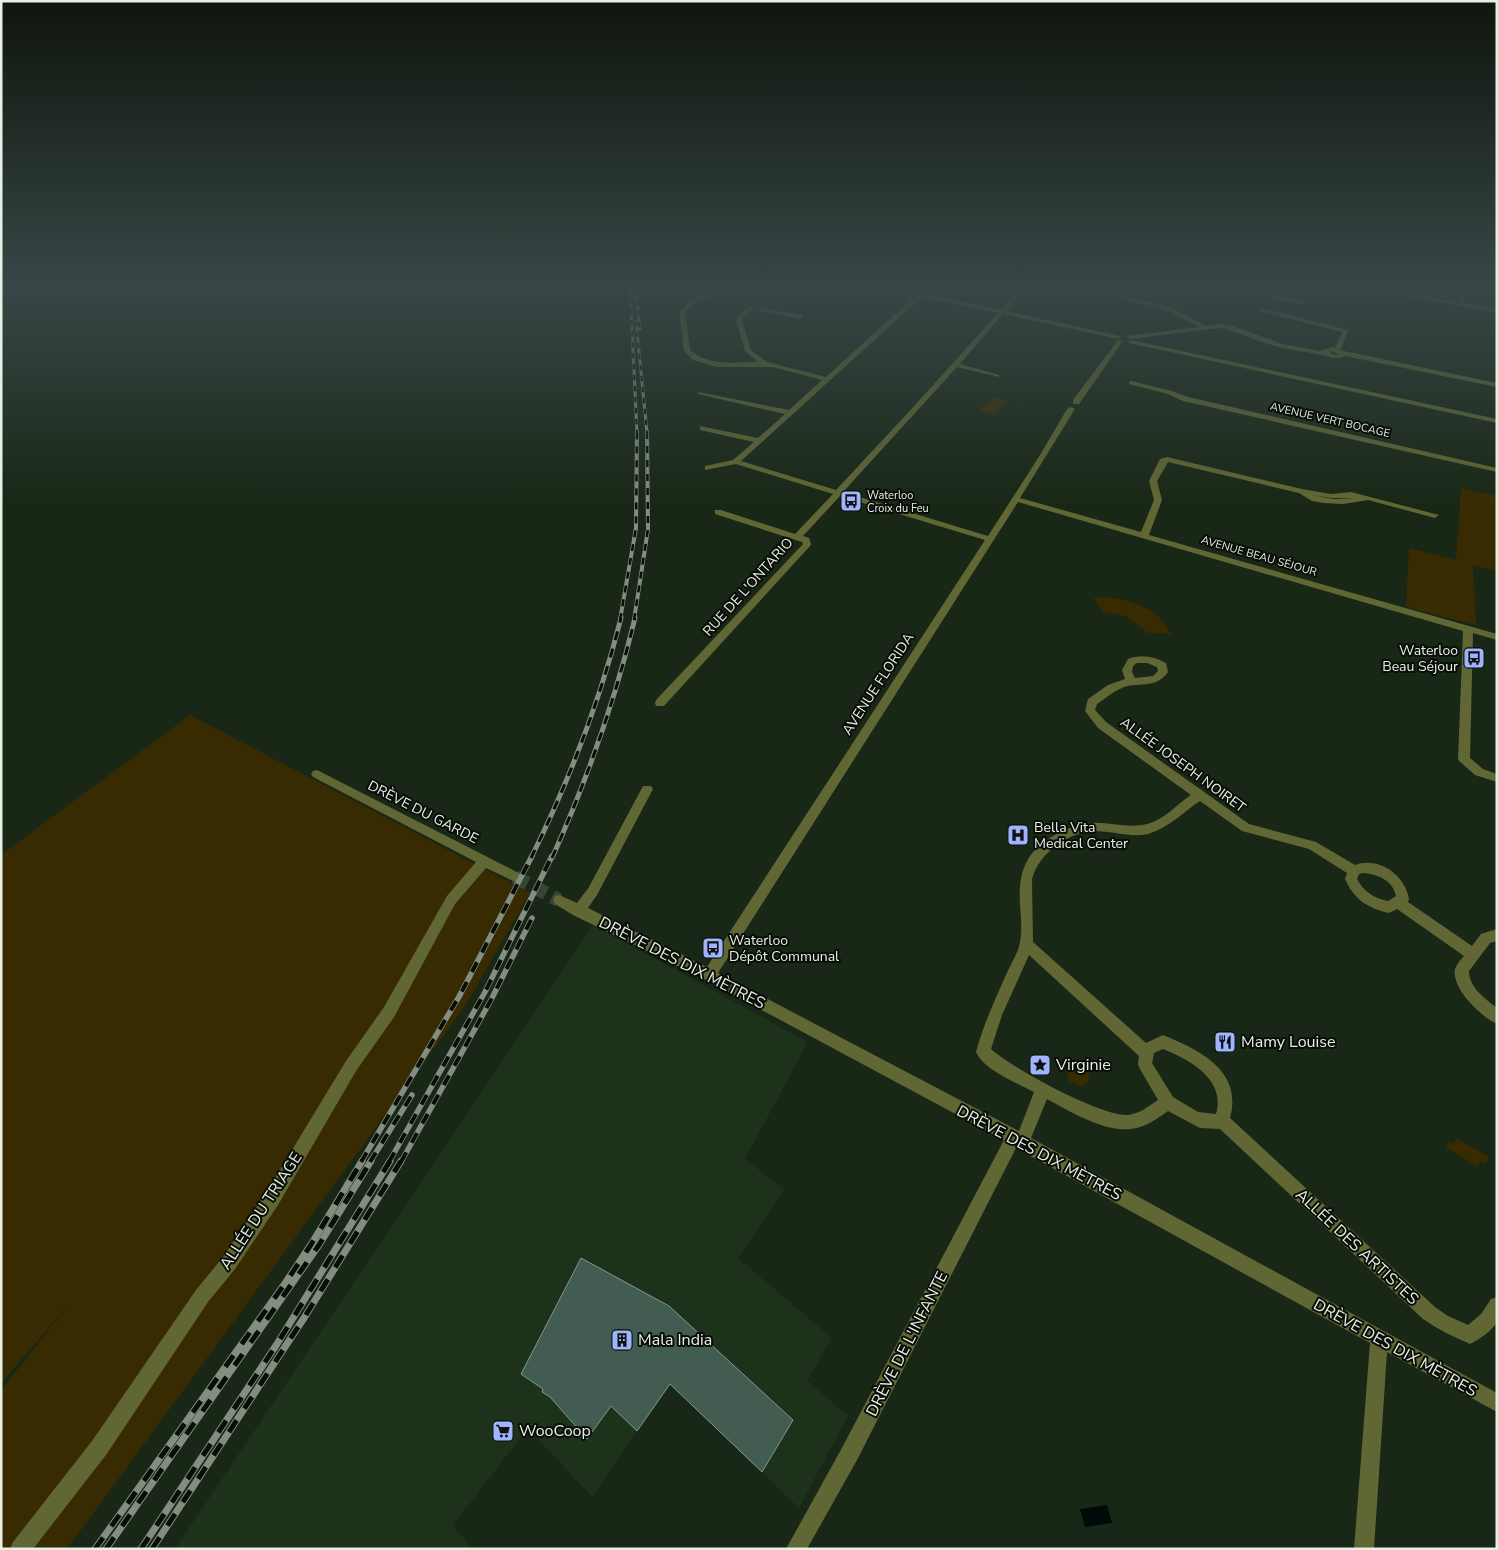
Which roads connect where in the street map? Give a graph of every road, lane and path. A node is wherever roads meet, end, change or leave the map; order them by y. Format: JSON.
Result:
{"nodes":[{"id":1,"x":698,"y":359,"type":"edge"},
{"id":2,"x":751,"y":359,"type":"edge"},
{"id":3,"x":758,"y":359,"type":"edge"},
{"id":4,"x":847,"y":359,"type":"edge"},
{"id":5,"x":961,"y":359,"type":"edge"},
{"id":6,"x":1105,"y":359,"type":"edge"},
{"id":7,"x":1218,"y":359,"type":"edge"},
{"id":8,"x":1375,"y":359,"type":"edge"},
{"id":9,"x":749,"y":364,"type":"junction"},
{"id":10,"x":766,"y":364,"type":"junction"},
{"id":11,"x":956,"y":365,"type":"junction"},
{"id":12,"x":997,"y":376,"type":"dead end"},
{"id":13,"x":825,"y":379,"type":"junction"},
{"id":14,"x":1131,"y":383,"type":"dead end"},
{"id":15,"x":1497,"y":385,"type":"edge"},
{"id":16,"x":700,"y":393,"type":"dead end"},
{"id":17,"x":1076,"y":402,"type":"dead end"},
{"id":18,"x":1071,"y":409,"type":"dead end"},
{"id":19,"x":788,"y":412,"type":"junction"},
{"id":20,"x":1497,"y":421,"type":"edge"},
{"id":21,"x":703,"y":428,"type":"dead end"},
{"id":22,"x":759,"y":441,"type":"junction"},
{"id":23,"x":736,"y":462,"type":"junction"},
{"id":24,"x":708,"y":468,"type":"dead end"},
{"id":25,"x":1497,"y":470,"type":"edge"},
{"id":26,"x":836,"y":494,"type":"junction"},
{"id":27,"x":1015,"y":499,"type":"junction"},
{"id":28,"x":718,"y":512,"type":"dead end"},
{"id":29,"x":1435,"y":515,"type":"dead end"},
{"id":30,"x":1144,"y":536,"type":"junction"},
{"id":31,"x":796,"y":537,"type":"junction"},
{"id":32,"x":989,"y":539,"type":"junction"},
{"id":33,"x":1468,"y":628,"type":"junction"},
{"id":34,"x":1497,"y":636,"type":"edge"},
{"id":35,"x":1131,"y":682,"type":"dead end"},
{"id":36,"x":660,"y":703,"type":"dead end"},
{"id":37,"x":317,"y":774,"type":"dead end"},
{"id":38,"x":1497,"y":778,"type":"edge"},
{"id":39,"x":647,"y":789,"type":"dead end"},
{"id":40,"x":1199,"y":796,"type":"junction"},
{"id":41,"x":484,"y":860,"type":"junction"},
{"id":42,"x":1354,"y":871,"type":"junction"},
{"id":43,"x":515,"y":877,"type":"tunnel mouth"},
{"id":44,"x":559,"y":900,"type":"tunnel mouth"},
{"id":45,"x":1399,"y":903,"type":"junction"},
{"id":46,"x":578,"y":910,"type":"junction"},
{"id":47,"x":1497,"y":935,"type":"edge"},
{"id":48,"x":1026,"y":944,"type":"junction"},
{"id":49,"x":1473,"y":954,"type":"junction"},
{"id":50,"x":709,"y":975,"type":"junction"},
{"id":51,"x":1497,"y":1017,"type":"edge"},
{"id":52,"x":1147,"y":1053,"type":"junction"},
{"id":53,"x":1043,"y":1089,"type":"junction"},
{"id":54,"x":1168,"y":1102,"type":"junction"},
{"id":55,"x":1222,"y":1122,"type":"junction"},
{"id":56,"x":1018,"y":1140,"type":"junction"},
{"id":57,"x":1497,"y":1304,"type":"edge"},
{"id":58,"x":1379,"y":1340,"type":"junction"},
{"id":59,"x":1497,"y":1403,"type":"edge"},
{"id":60,"x":20,"y":1549,"type":"edge"},
{"id":61,"x":796,"y":1549,"type":"edge"},
{"id":62,"x":1364,"y":1549,"type":"edge"}],
"edges":[{"from":1,"to":9,"type":"street"},
{"from":2,"to":9,"type":"street"},
{"from":3,"to":10,"type":"street"},
{"from":4,"to":13,"type":"street"},
{"from":5,"to":11,"type":"street","name":"RUE DE L'ONTARIO"},
{"from":6,"to":17,"type":"street"},
{"from":7,"to":20,"type":"street"},
{"from":8,"to":15,"type":"street"},
{"from":9,"to":10,"type":"street"},
{"from":10,"to":13,"type":"street"},
{"from":11,"to":12,"type":"street"},
{"from":11,"to":26,"type":"street","name":"RUE DE L'ONTARIO"},
{"from":13,"to":19,"type":"street"},
{"from":14,"to":25,"type":"street","name":"AVENUE VERT BOCAGE"},
{"from":16,"to":19,"type":"street"},
{"from":18,"to":27,"type":"street","name":"AVENUE FLORIDA"},
{"from":19,"to":22,"type":"street"},
{"from":21,"to":22,"type":"street"},
{"from":22,"to":23,"type":"street"},
{"from":23,"to":24,"type":"street"},
{"from":23,"to":26,"type":"street"},
{"from":26,"to":31,"type":"street","name":"RUE DE L'ONTARIO"},
{"from":26,"to":32,"type":"street"},
{"from":27,"to":30,"type":"street","name":"AVENUE BEAU SÉJOUR"},
{"from":27,"to":32,"type":"street","name":"AVENUE FLORIDA"},
{"from":28,"to":31,"type":"street"},
{"from":29,"to":30,"type":"street"},
{"from":30,"to":33,"type":"street","name":"AVENUE BEAU SÉJOUR"},
{"from":31,"to":36,"type":"street","name":"RUE DE L'ONTARIO"},
{"from":32,"to":50,"type":"street","name":"AVENUE FLORIDA"},
{"from":33,"to":34,"type":"street","name":"AVENUE BEAU SÉJOUR"},
{"from":33,"to":38,"type":"street"},
{"from":35,"to":40,"type":"street","name":"ALLÉE JOSEPH NOIRET"},
{"from":37,"to":41,"type":"street","name":"DRÈVE DU GARDE"},
{"from":39,"to":46,"type":"street"},
{"from":40,"to":42,"type":"street","name":"ALLÉE JOSEPH NOIRET"},
{"from":40,"to":48,"type":"street"},
{"from":41,"to":43,"type":"street","name":"DRÈVE DU GARDE"},
{"from":41,"to":60,"type":"street","name":"ALLÉE DU TRIAGE"},
{"from":42,"to":45,"type":"street"},
{"from":42,"to":45,"type":"street"},
{"from":44,"to":46,"type":"street"},
{"from":45,"to":49,"type":"street"},
{"from":46,"to":50,"type":"street","name":"DRÈVE DES DIX MÈTRES"},
{"from":47,"to":49,"type":"street"},
{"from":48,"to":52,"type":"street"},
{"from":48,"to":53,"type":"street"},
{"from":49,"to":51,"type":"street"},
{"from":50,"to":56,"type":"street","name":"DRÈVE DES DIX MÈTRES"},
{"from":52,"to":54,"type":"street"},
{"from":52,"to":55,"type":"street"},
{"from":53,"to":54,"type":"street"},
{"from":53,"to":56,"type":"street","name":"DRÈVE DE L'INFANTE"},
{"from":54,"to":55,"type":"street"},
{"from":55,"to":57,"type":"street","name":"ALLÉE DES ARTISTES"},
{"from":56,"to":58,"type":"street","name":"DRÈVE DES DIX MÈTRES"},
{"from":56,"to":61,"type":"street","name":"DRÈVE DE L'INFANTE"},
{"from":58,"to":59,"type":"street","name":"DRÈVE DES DIX MÈTRES"},
{"from":58,"to":62,"type":"street"}]}
